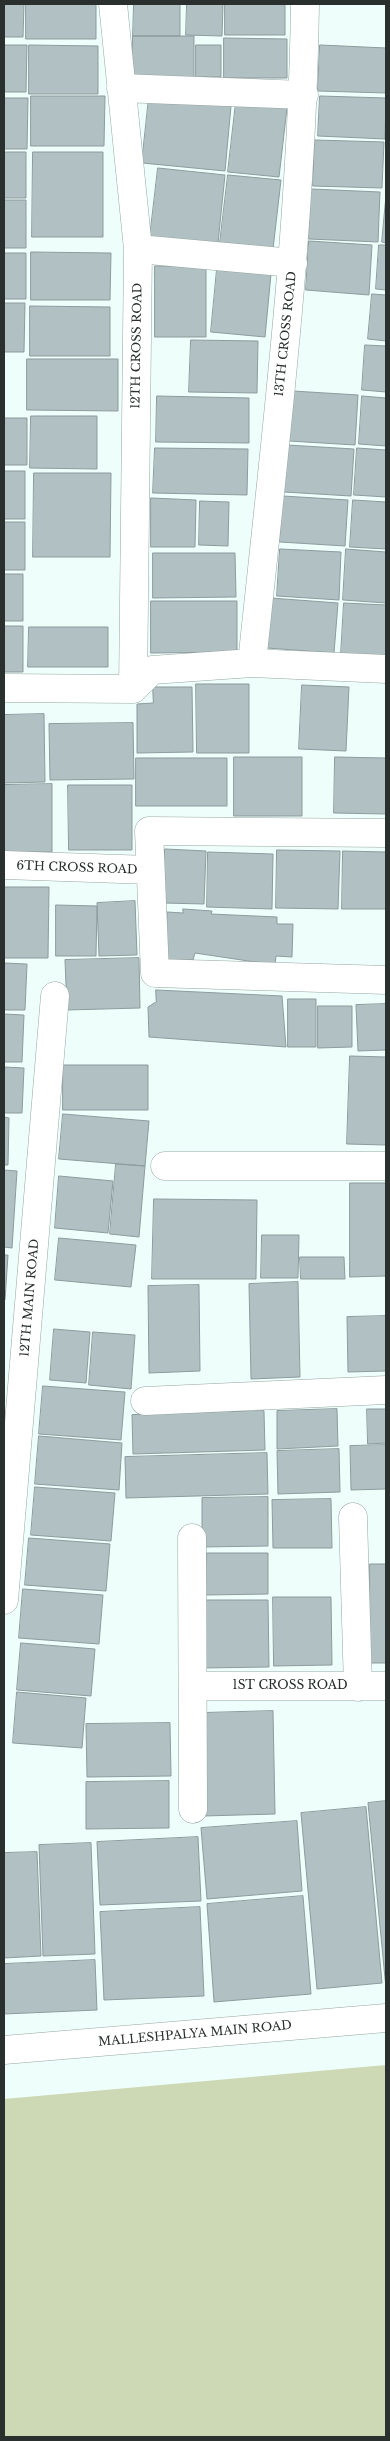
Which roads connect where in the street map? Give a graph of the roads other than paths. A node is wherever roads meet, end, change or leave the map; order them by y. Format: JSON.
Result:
{"nodes":[{"id":1,"x":113,"y":4,"type":"edge"},
{"id":2,"x":305,"y":4,"type":"edge"},
{"id":3,"x":122,"y":88,"type":"junction"},
{"id":4,"x":304,"y":95,"type":"junction"},
{"id":5,"x":138,"y":249,"type":"junction"},
{"id":6,"x":293,"y":263,"type":"junction"},
{"id":7,"x":252,"y":663,"type":"junction"},
{"id":8,"x":386,"y":669,"type":"edge"},
{"id":9,"x":4,"y":688,"type":"edge"},
{"id":10,"x":133,"y":689,"type":"junction"},
{"id":11,"x":386,"y":833,"type":"edge"},
{"id":12,"x":4,"y":865,"type":"edge"},
{"id":13,"x":150,"y":870,"type":"junction"},
{"id":14,"x":386,"y":980,"type":"edge"},
{"id":15,"x":55,"y":996,"type":"dead end"},
{"id":16,"x":164,"y":1166,"type":"dead end"},
{"id":17,"x":386,"y":1166,"type":"edge"},
{"id":18,"x":386,"y":1390,"type":"edge"},
{"id":19,"x":145,"y":1400,"type":"dead end"},
{"id":20,"x":353,"y":1516,"type":"dead end"},
{"id":21,"x":192,"y":1538,"type":"dead end"},
{"id":22,"x":4,"y":1600,"type":"edge"},
{"id":23,"x":193,"y":1686,"type":"junction"},
{"id":24,"x":386,"y":1686,"type":"edge"},
{"id":25,"x":358,"y":1687,"type":"junction"},
{"id":26,"x":193,"y":1809,"type":"dead end"},
{"id":27,"x":386,"y":2018,"type":"edge"},
{"id":28,"x":4,"y":2050,"type":"edge"}],
"edges":[{"from":1,"to":3,"type":"street","name":"12TH CROSS ROAD"},
{"from":2,"to":4,"type":"street","name":"13TH CROSS ROAD"},
{"from":3,"to":4,"type":"street"},
{"from":3,"to":5,"type":"street","name":"12TH CROSS ROAD"},
{"from":4,"to":6,"type":"street","name":"13TH CROSS ROAD"},
{"from":5,"to":6,"type":"street"},
{"from":5,"to":10,"type":"street","name":"12TH CROSS ROAD"},
{"from":6,"to":7,"type":"street","name":"13TH CROSS ROAD"},
{"from":7,"to":8,"type":"street"},
{"from":7,"to":10,"type":"street"},
{"from":9,"to":10,"type":"street"},
{"from":11,"to":13,"type":"street"},
{"from":12,"to":13,"type":"street","name":"6TH CROSS ROAD"},
{"from":13,"to":14,"type":"street"},
{"from":15,"to":22,"type":"street","name":"12TH MAIN ROAD"},
{"from":16,"to":17,"type":"street"},
{"from":18,"to":19,"type":"street"},
{"from":20,"to":25,"type":"street"},
{"from":21,"to":23,"type":"street"},
{"from":23,"to":25,"type":"street","name":"1ST CROSS ROAD"},
{"from":23,"to":26,"type":"street"},
{"from":24,"to":25,"type":"street","name":"1ST CROSS ROAD"},
{"from":27,"to":28,"type":"street","name":"MALLESHPALYA MAIN ROAD"}]}
